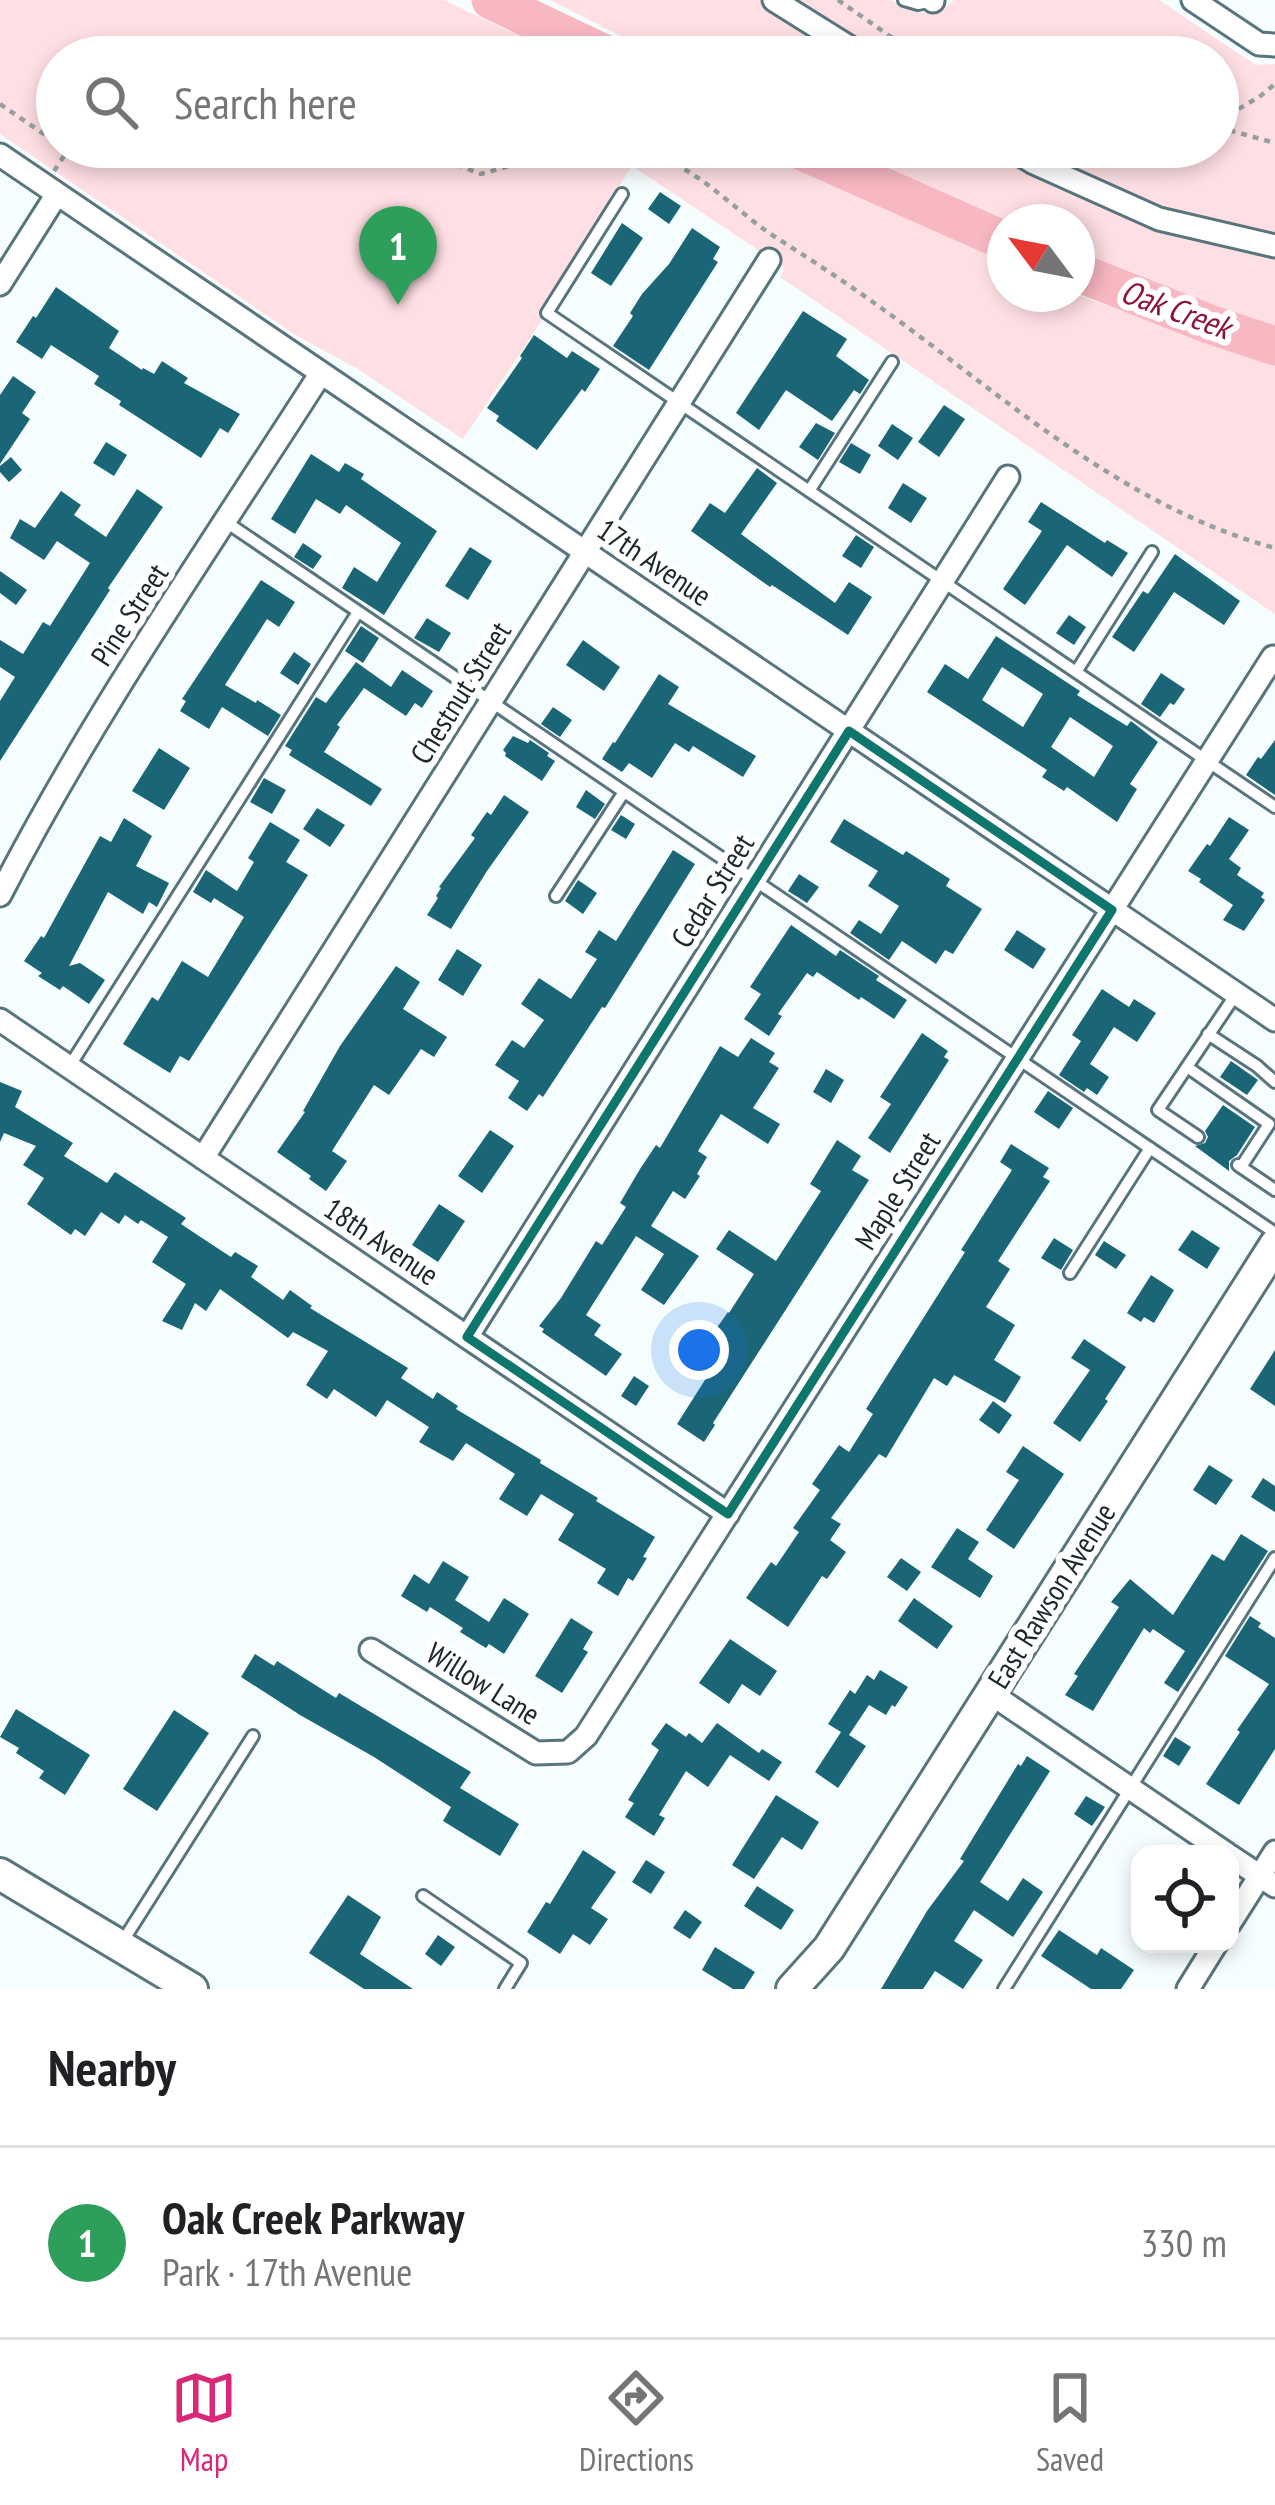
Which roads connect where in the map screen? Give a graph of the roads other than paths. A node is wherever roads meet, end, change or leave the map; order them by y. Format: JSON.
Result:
{"nodes":[{"id":1,"x":774,"y":0,"type":"edge"},
{"id":2,"x":904,"y":0,"type":"edge"},
{"id":3,"x":933,"y":0,"type":"edge"},
{"id":4,"x":1193,"y":0,"type":"edge"},
{"id":5,"x":831,"y":36,"type":"edge"},
{"id":6,"x":1273,"y":46,"type":"edge"},
{"id":7,"x":0,"y":155,"type":"edge"},
{"id":8,"x":1045,"y":168,"type":"edge"},
{"id":9,"x":57,"y":194,"type":"junction"},
{"id":10,"x":622,"y":194,"type":"dead end"},
{"id":11,"x":1275,"y":246,"type":"edge"},
{"id":12,"x":770,"y":260,"type":"dead end"},
{"id":13,"x":0,"y":284,"type":"edge"},
{"id":14,"x":892,"y":362,"type":"dead end"},
{"id":15,"x":320,"y":373,"type":"junction"},
{"id":16,"x":679,"y":403,"type":"junction"},
{"id":17,"x":1009,"y":477,"type":"dead end"},
{"id":18,"x":809,"y":491,"type":"junction"},
{"id":19,"x":226,"y":522,"type":"junction"},
{"id":20,"x":585,"y":552,"type":"junction"},
{"id":21,"x":1152,"y":552,"type":"dead end"},
{"id":22,"x":943,"y":582,"type":"junction"},
{"id":23,"x":358,"y":612,"type":"junction"},
{"id":24,"x":1273,"y":657,"type":"edge"},
{"id":25,"x":1076,"y":672,"type":"junction"},
{"id":26,"x":490,"y":701,"type":"junction"},
{"id":27,"x":849,"y":731,"type":"junction"},
{"id":28,"x":1207,"y":761,"type":"junction"},
{"id":29,"x":624,"y":792,"type":"junction"},
{"id":30,"x":1275,"y":807,"type":"edge"},
{"id":31,"x":755,"y":880,"type":"junction"},
{"id":32,"x":0,"y":896,"type":"edge"},
{"id":33,"x":556,"y":896,"type":"dead end"},
{"id":34,"x":1112,"y":910,"type":"junction"},
{"id":35,"x":1236,"y":994,"type":"junction"},
{"id":36,"x":0,"y":1020,"type":"edge"},
{"id":37,"x":1275,"y":1020,"type":"edge"},
{"id":38,"x":1208,"y":1034,"type":"junction"},
{"id":39,"x":1017,"y":1058,"type":"junction"},
{"id":40,"x":69,"y":1067,"type":"junction"},
{"id":41,"x":1186,"y":1067,"type":"junction"},
{"id":42,"x":1275,"y":1082,"type":"edge"},
{"id":43,"x":1272,"y":1122,"type":"edge"},
{"id":44,"x":1198,"y":1138,"type":"dead end"},
{"id":45,"x":1150,"y":1148,"type":"junction"},
{"id":46,"x":203,"y":1158,"type":"junction"},
{"id":47,"x":1275,"y":1190,"type":"edge"},
{"id":48,"x":1275,"y":1233,"type":"edge"},
{"id":49,"x":1275,"y":1245,"type":"edge"},
{"id":50,"x":1070,"y":1274,"type":"dead end"},
{"id":51,"x":467,"y":1337,"type":"junction"},
{"id":52,"x":728,"y":1514,"type":"junction"},
{"id":53,"x":1275,"y":1558,"type":"edge"},
{"id":54,"x":371,"y":1650,"type":"dead end"},
{"id":55,"x":990,"y":1693,"type":"junction"},
{"id":56,"x":253,"y":1736,"type":"dead end"},
{"id":57,"x":568,"y":1752,"type":"joint"},
{"id":58,"x":1130,"y":1789,"type":"junction"},
{"id":59,"x":1213,"y":1845,"type":"edge"},
{"id":60,"x":1275,"y":1852,"type":"edge"},
{"id":61,"x":1239,"y":1862,"type":"edge"},
{"id":62,"x":0,"y":1874,"type":"edge"},
{"id":63,"x":1267,"y":1881,"type":"edge"},
{"id":64,"x":424,"y":1896,"type":"dead end"},
{"id":65,"x":1239,"y":1913,"type":"edge"},
{"id":66,"x":120,"y":1947,"type":"junction"},
{"id":67,"x":829,"y":1948,"type":"junction"},
{"id":68,"x":1210,"y":1953,"type":"edge"},
{"id":69,"x":192,"y":1989,"type":"edge"},
{"id":70,"x":505,"y":1989,"type":"edge"},
{"id":71,"x":792,"y":1989,"type":"edge"},
{"id":72,"x":814,"y":1989,"type":"edge"},
{"id":73,"x":1004,"y":1989,"type":"edge"},
{"id":74,"x":1188,"y":1989,"type":"edge"}],
"edges":[{"from":1,"to":5,"type":"street"},
{"from":2,"to":3,"type":"lane"},
{"from":4,"to":6,"type":"street"},
{"from":7,"to":9,"type":"street","name":"17th Avenue"},
{"from":8,"to":11,"type":"street"},
{"from":9,"to":13,"type":"street"},
{"from":9,"to":15,"type":"street","name":"17th Avenue"},
{"from":10,"to":16,"type":"lane"},
{"from":12,"to":16,"type":"street","name":"Chestnut Street"},
{"from":14,"to":18,"type":"lane"},
{"from":15,"to":19,"type":"street","name":"Pine Street"},
{"from":15,"to":20,"type":"street","name":"17th Avenue"},
{"from":16,"to":18,"type":"lane"},
{"from":16,"to":20,"type":"street","name":"Chestnut Street"},
{"from":17,"to":22,"type":"street","name":"Cedar Street"},
{"from":18,"to":22,"type":"lane"},
{"from":19,"to":23,"type":"lane"},
{"from":19,"to":32,"type":"street","name":"Pine Street"},
{"from":20,"to":26,"type":"street","name":"Chestnut Street"},
{"from":20,"to":27,"type":"street","name":"17th Avenue"},
{"from":21,"to":25,"type":"lane"},
{"from":22,"to":25,"type":"lane"},
{"from":22,"to":27,"type":"street","name":"Cedar Street"},
{"from":23,"to":26,"type":"lane"},
{"from":23,"to":40,"type":"lane"},
{"from":24,"to":28,"type":"street","name":"Maple Street"},
{"from":25,"to":28,"type":"lane"},
{"from":26,"to":29,"type":"lane"},
{"from":26,"to":46,"type":"street","name":"Chestnut Street"},
{"from":27,"to":31,"type":"street","name":"Cedar Street"},
{"from":27,"to":34,"type":"street","name":"17th Avenue"},
{"from":28,"to":30,"type":"lane"},
{"from":28,"to":34,"type":"street","name":"Maple Street"},
{"from":29,"to":31,"type":"lane"},
{"from":29,"to":33,"type":"lane"},
{"from":31,"to":39,"type":"lane"},
{"from":31,"to":51,"type":"street","name":"Cedar Street"},
{"from":34,"to":35,"type":"street","name":"17th Avenue"},
{"from":34,"to":39,"type":"street","name":"Maple Street"},
{"from":35,"to":37,"type":"street","name":"17th Avenue"},
{"from":35,"to":38,"type":"lane"},
{"from":36,"to":40,"type":"street","name":"18th Avenue"},
{"from":38,"to":41,"type":"lane"},
{"from":38,"to":42,"type":"lane"},
{"from":39,"to":45,"type":"lane"},
{"from":39,"to":52,"type":"street","name":"Maple Street"},
{"from":40,"to":46,"type":"street","name":"18th Avenue"},
{"from":41,"to":43,"type":"lane"},
{"from":41,"to":44,"type":"lane"},
{"from":43,"to":47,"type":"lane"},
{"from":45,"to":48,"type":"lane"},
{"from":45,"to":50,"type":"lane"},
{"from":46,"to":51,"type":"street","name":"18th Avenue"},
{"from":49,"to":55,"type":"main road","name":"East Rawson Avenue"},
{"from":51,"to":52,"type":"street","name":"18th Avenue"},
{"from":52,"to":57,"type":"street","name":"Maple Street"},
{"from":53,"to":58,"type":"lane"},
{"from":54,"to":57,"type":"street","name":"Willow Lane"},
{"from":55,"to":58,"type":"street"},
{"from":55,"to":67,"type":"main road","name":"East Rawson Avenue"},
{"from":56,"to":66,"type":"lane"},
{"from":58,"to":59,"type":"street"},
{"from":58,"to":73,"type":"lane"},
{"from":60,"to":63,"type":"street"},
{"from":61,"to":63,"type":"street"},
{"from":62,"to":66,"type":"main road"},
{"from":63,"to":65,"type":"street"},
{"from":64,"to":70,"type":"lane"},
{"from":66,"to":69,"type":"main road"},
{"from":67,"to":71,"type":"main road","name":"East Rawson Avenue"},
{"from":67,"to":72,"type":"main road","name":"East Rawson Avenue"},
{"from":68,"to":74,"type":"street"}]}
